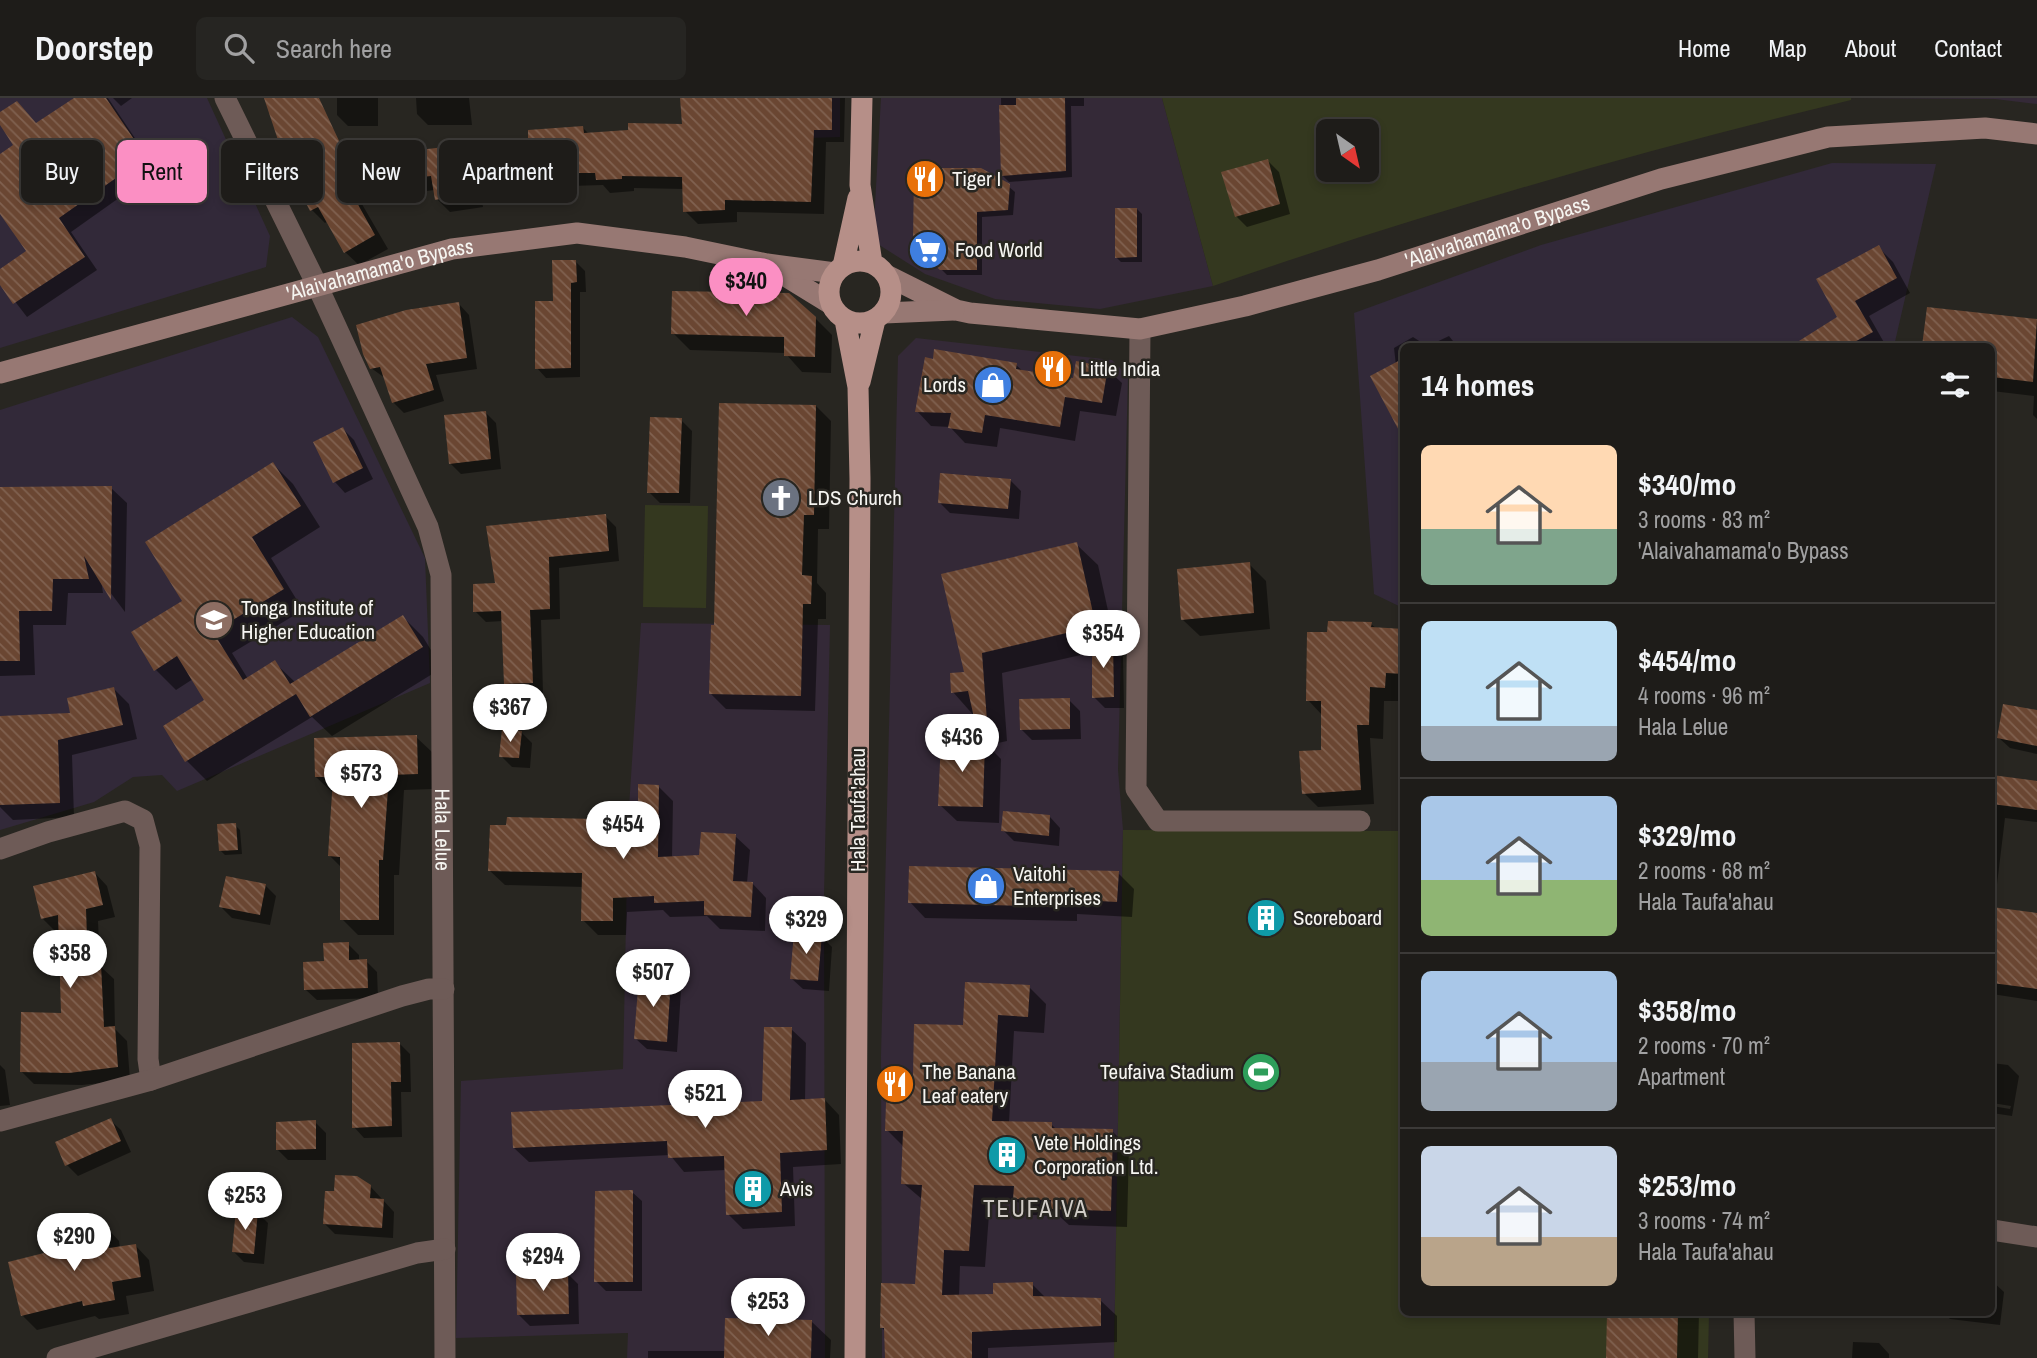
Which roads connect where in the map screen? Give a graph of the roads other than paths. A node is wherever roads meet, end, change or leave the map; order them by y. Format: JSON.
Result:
{"nodes":[{"id":1,"x":225,"y":98,"type":"edge"},
{"id":2,"x":862,"y":98,"type":"edge"},
{"id":3,"x":2037,"y":134,"type":"edge"},
{"id":4,"x":860,"y":185,"type":"junction"},
{"id":5,"x":767,"y":264,"type":"junction"},
{"id":6,"x":879,"y":269,"type":"junction"},
{"id":7,"x":839,"y":270,"type":"junction"},
{"id":8,"x":317,"y":285,"type":"junction"},
{"id":9,"x":956,"y":310,"type":"junction"},
{"id":10,"x":838,"y":312,"type":"junction"},
{"id":11,"x":880,"y":316,"type":"junction"},
{"id":12,"x":1140,"y":329,"type":"junction"},
{"id":13,"x":0,"y":373,"type":"edge"},
{"id":14,"x":858,"y":387,"type":"junction"},
{"id":15,"x":1360,"y":821,"type":"dead end"},
{"id":16,"x":0,"y":849,"type":"edge"},
{"id":17,"x":444,"y":989,"type":"junction"},
{"id":18,"x":151,"y":1080,"type":"junction"},
{"id":19,"x":0,"y":1121,"type":"edge"},
{"id":20,"x":1995,"y":1230,"type":"edge"},
{"id":21,"x":2037,"y":1237,"type":"edge"},
{"id":22,"x":445,"y":1249,"type":"junction"},
{"id":23,"x":1744,"y":1316,"type":"edge"},
{"id":24,"x":57,"y":1358,"type":"edge"},
{"id":25,"x":445,"y":1358,"type":"edge"},
{"id":26,"x":855,"y":1358,"type":"edge"},
{"id":27,"x":1745,"y":1358,"type":"edge"}],
"edges":[{"from":1,"to":8,"type":"street","name":"Hala Lelue"},
{"from":2,"to":4,"type":"main road"},
{"from":3,"to":12,"type":"main road","name":"'Alaivahamama'o Bypass"},
{"from":4,"to":6,"type":"main road"},
{"from":4,"to":7,"type":"main road"},
{"from":5,"to":7,"type":"main road","name":"'Alaivahamama'o Bypass"},
{"from":5,"to":8,"type":"main road","name":"'Alaivahamama'o Bypass"},
{"from":5,"to":10,"type":"main road","name":"'Alaivahamama'o Bypass"},
{"from":6,"to":7,"type":"main road"},
{"from":6,"to":9,"type":"main road","name":"'Alaivahamama'o Bypass"},
{"from":6,"to":11,"type":"main road"},
{"from":7,"to":10,"type":"main road"},
{"from":8,"to":13,"type":"main road","name":"'Alaivahamama'o Bypass"},
{"from":8,"to":17,"type":"street","name":"Hala Lelue"},
{"from":9,"to":11,"type":"main road","name":"'Alaivahamama'o Bypass"},
{"from":9,"to":12,"type":"main road","name":"'Alaivahamama'o Bypass"},
{"from":10,"to":11,"type":"main road"},
{"from":10,"to":14,"type":"main road","name":"Hala Taufa'ahau"},
{"from":11,"to":14,"type":"main road","name":"Hala Taufa'ahau"},
{"from":12,"to":15,"type":"street"},
{"from":14,"to":26,"type":"main road","name":"Hala Taufa'ahau"},
{"from":16,"to":18,"type":"street"},
{"from":17,"to":18,"type":"street"},
{"from":17,"to":22,"type":"street","name":"Hala Lelue"},
{"from":18,"to":19,"type":"street"},
{"from":20,"to":21,"type":"street"},
{"from":22,"to":24,"type":"street"},
{"from":22,"to":25,"type":"street","name":"Hala Lelue"},
{"from":23,"to":27,"type":"street"}]}
